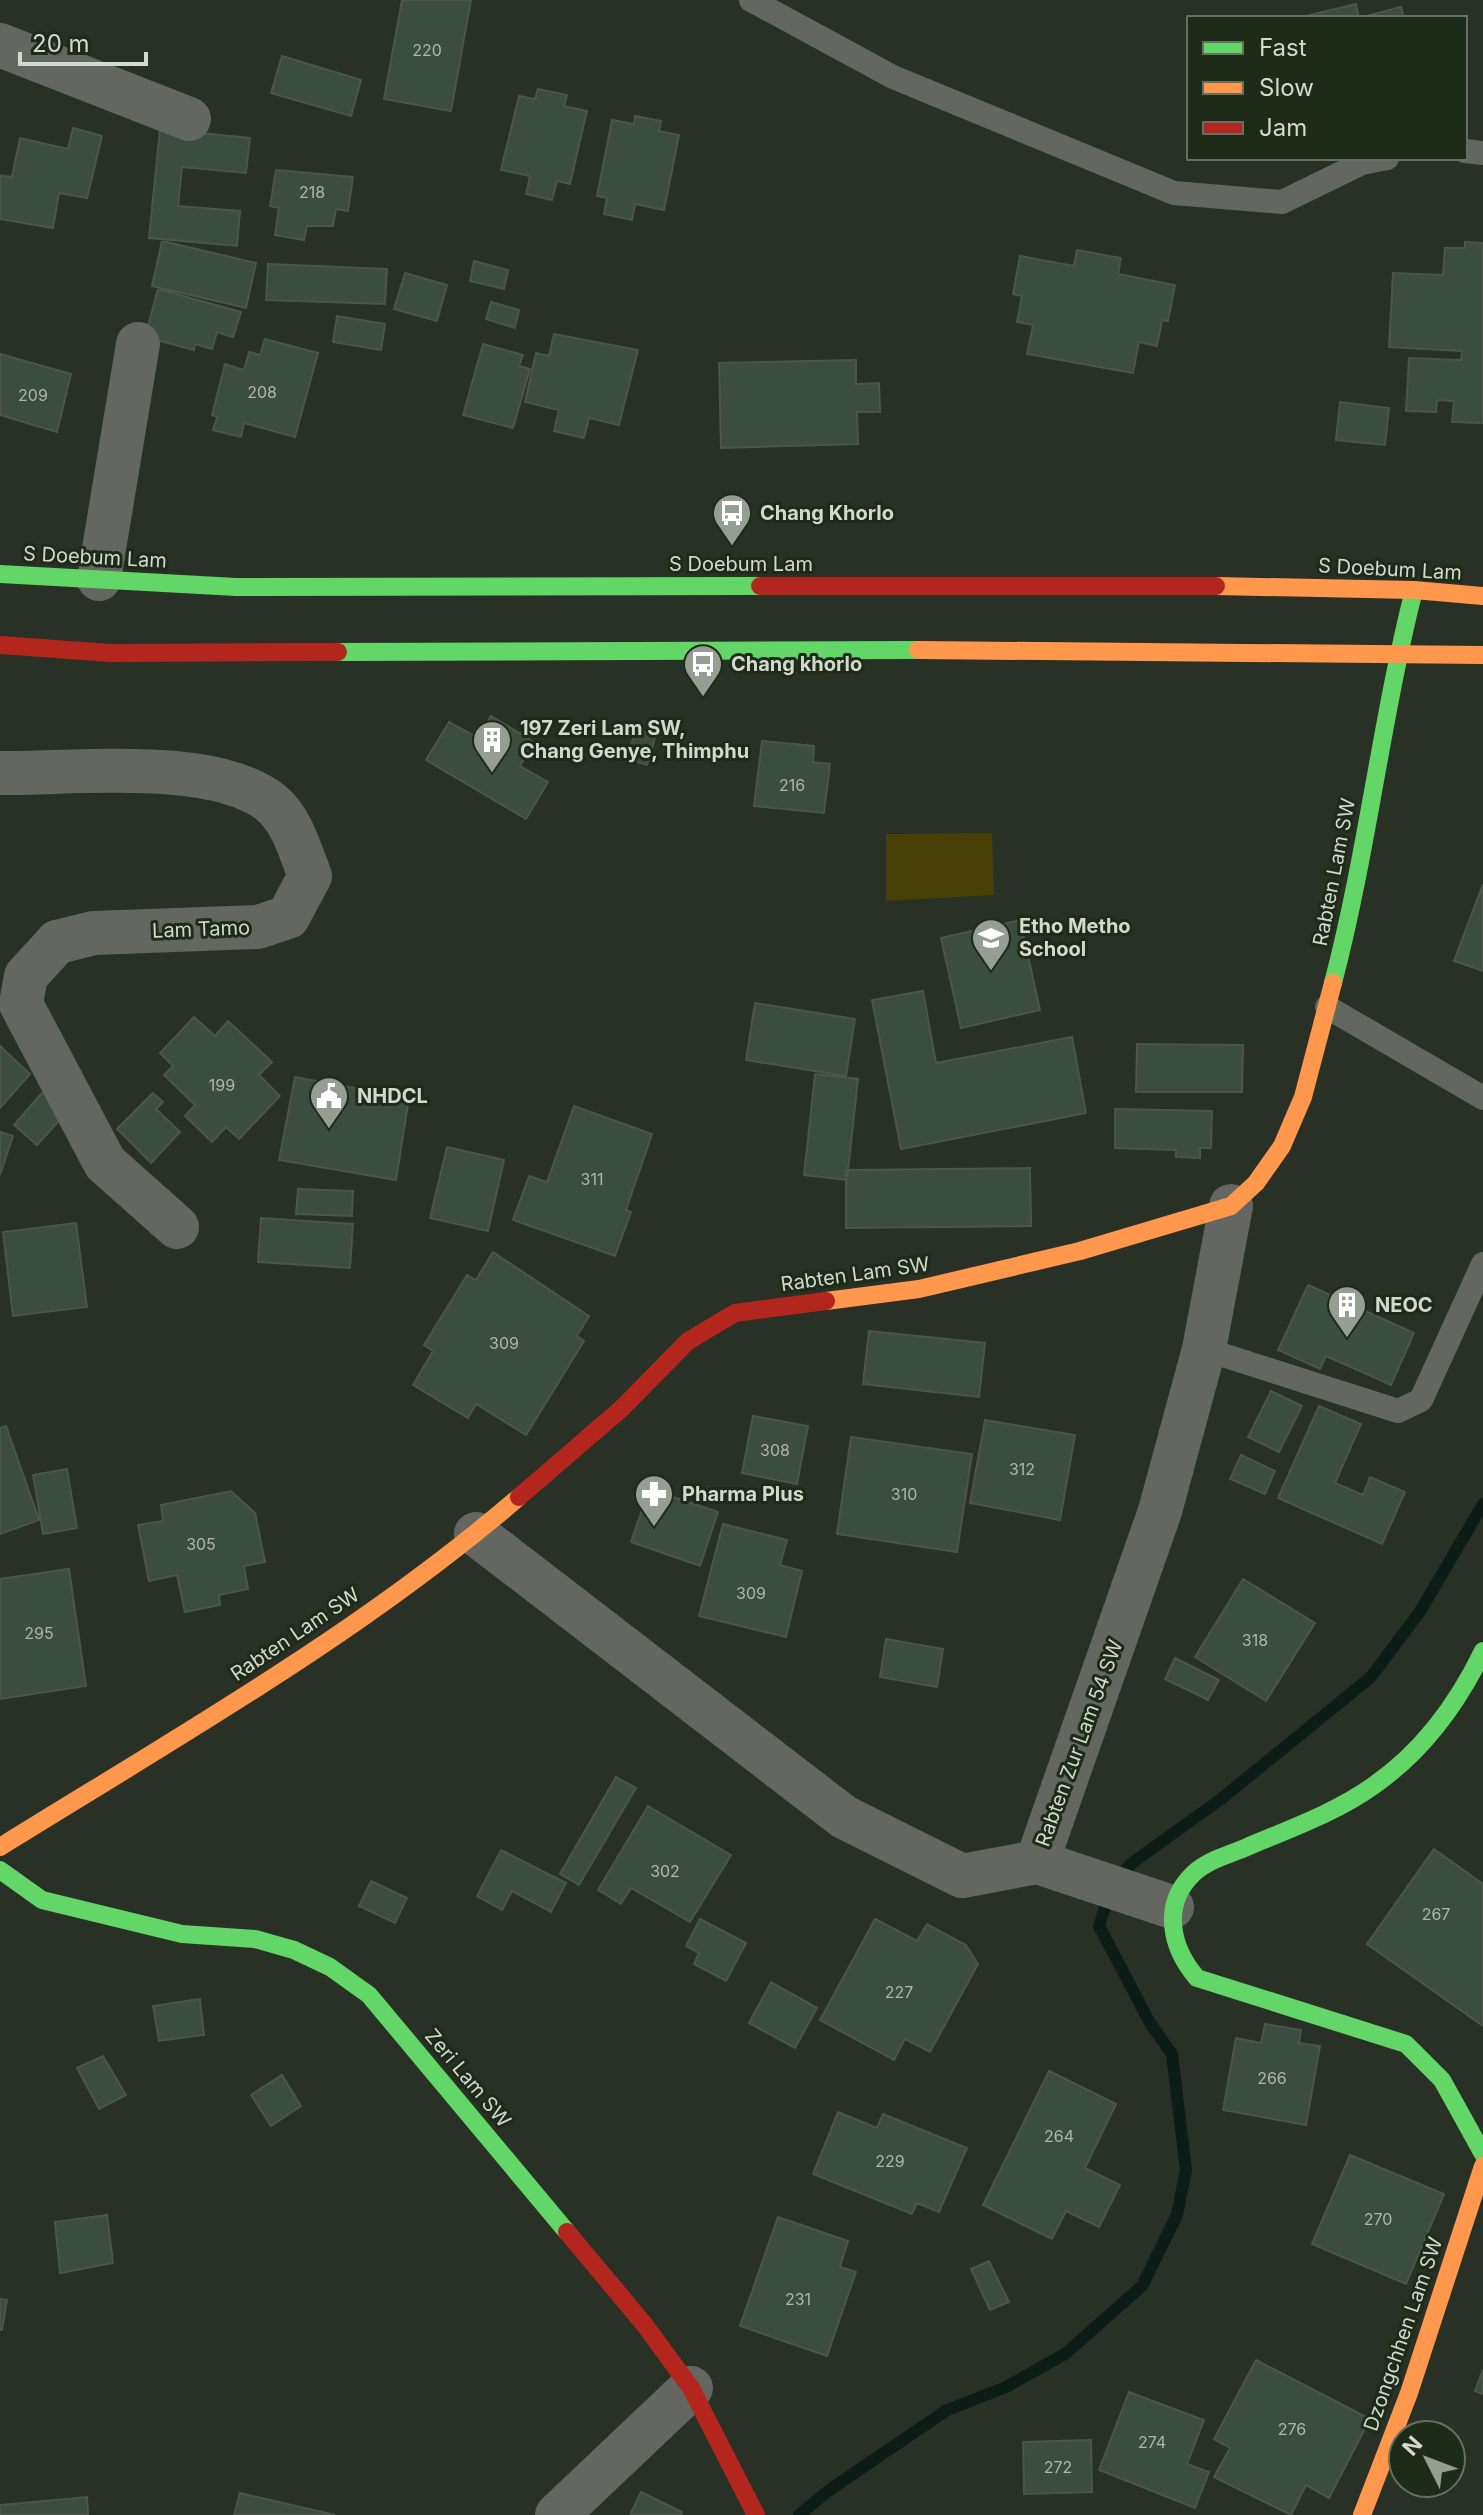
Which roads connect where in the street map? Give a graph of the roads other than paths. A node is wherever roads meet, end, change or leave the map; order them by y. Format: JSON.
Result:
{"nodes":[{"id":1,"x":751,"y":0,"type":"edge"},
{"id":2,"x":0,"y":45,"type":"edge"},
{"id":3,"x":189,"y":119,"type":"dead end"},
{"id":4,"x":1377,"y":160,"type":"edge"},
{"id":5,"x":138,"y":344,"type":"dead end"},
{"id":6,"x":0,"y":574,"type":"edge"},
{"id":7,"x":99,"y":579,"type":"junction"},
{"id":8,"x":1414,"y":590,"type":"junction"},
{"id":9,"x":1483,"y":596,"type":"edge"},
{"id":10,"x":0,"y":645,"type":"edge"},
{"id":11,"x":1400,"y":653,"type":"junction"},
{"id":12,"x":1483,"y":655,"type":"edge"},
{"id":13,"x":0,"y":773,"type":"edge"},
{"id":14,"x":1327,"y":1007,"type":"junction"},
{"id":15,"x":1483,"y":1098,"type":"edge"},
{"id":16,"x":1231,"y":1206,"type":"junction"},
{"id":17,"x":177,"y":1227,"type":"dead end"},
{"id":18,"x":1483,"y":1264,"type":"edge"},
{"id":19,"x":1204,"y":1349,"type":"junction"},
{"id":20,"x":476,"y":1534,"type":"junction"},
{"id":21,"x":1483,"y":1651,"type":"edge"},
{"id":22,"x":0,"y":1847,"type":"edge"},
{"id":23,"x":1055,"y":1868,"type":"junction"},
{"id":24,"x":0,"y":1870,"type":"edge"},
{"id":25,"x":1172,"y":1907,"type":"junction"},
{"id":26,"x":1483,"y":2154,"type":"edge"},
{"id":27,"x":1483,"y":2166,"type":"edge"},
{"id":28,"x":691,"y":2388,"type":"junction"},
{"id":29,"x":557,"y":2515,"type":"edge"},
{"id":30,"x":756,"y":2515,"type":"edge"},
{"id":31,"x":1362,"y":2515,"type":"edge"}],
"edges":[{"from":1,"to":4,"type":"lane"},
{"from":2,"to":3,"type":"street"},
{"from":5,"to":7,"type":"street"},
{"from":6,"to":7,"type":"main road","name":"S Doebum Lam"},
{"from":7,"to":8,"type":"main road","name":"S Doebum Lam"},
{"from":8,"to":9,"type":"main road","name":"S Doebum Lam"},
{"from":8,"to":11,"type":"main road","name":"Rabten Lam SW"},
{"from":10,"to":11,"type":"main road"},
{"from":11,"to":12,"type":"main road"},
{"from":11,"to":14,"type":"main road","name":"Rabten Lam SW"},
{"from":13,"to":17,"type":"street","name":"Lam Tamo"},
{"from":14,"to":15,"type":"lane"},
{"from":14,"to":16,"type":"main road","name":"Rabten Lam SW"},
{"from":16,"to":19,"type":"street","name":"Rabten Zur Lam 54 SW"},
{"from":16,"to":20,"type":"main road","name":"Rabten Lam SW"},
{"from":18,"to":19,"type":"lane"},
{"from":19,"to":23,"type":"street","name":"Rabten Zur Lam 54 SW"},
{"from":20,"to":22,"type":"main road","name":"Rabten Lam SW"},
{"from":20,"to":23,"type":"street","name":"Rabten Zur Lam 54 SW"},
{"from":21,"to":25,"type":"main road"},
{"from":23,"to":25,"type":"street"},
{"from":24,"to":28,"type":"main road","name":"Zeri Lam SW"},
{"from":25,"to":26,"type":"main road"},
{"from":27,"to":31,"type":"main road","name":"Dzongchhen Lam SW"},
{"from":28,"to":29,"type":"street"},
{"from":28,"to":30,"type":"main road","name":"Zeri Lam SW"}]}
